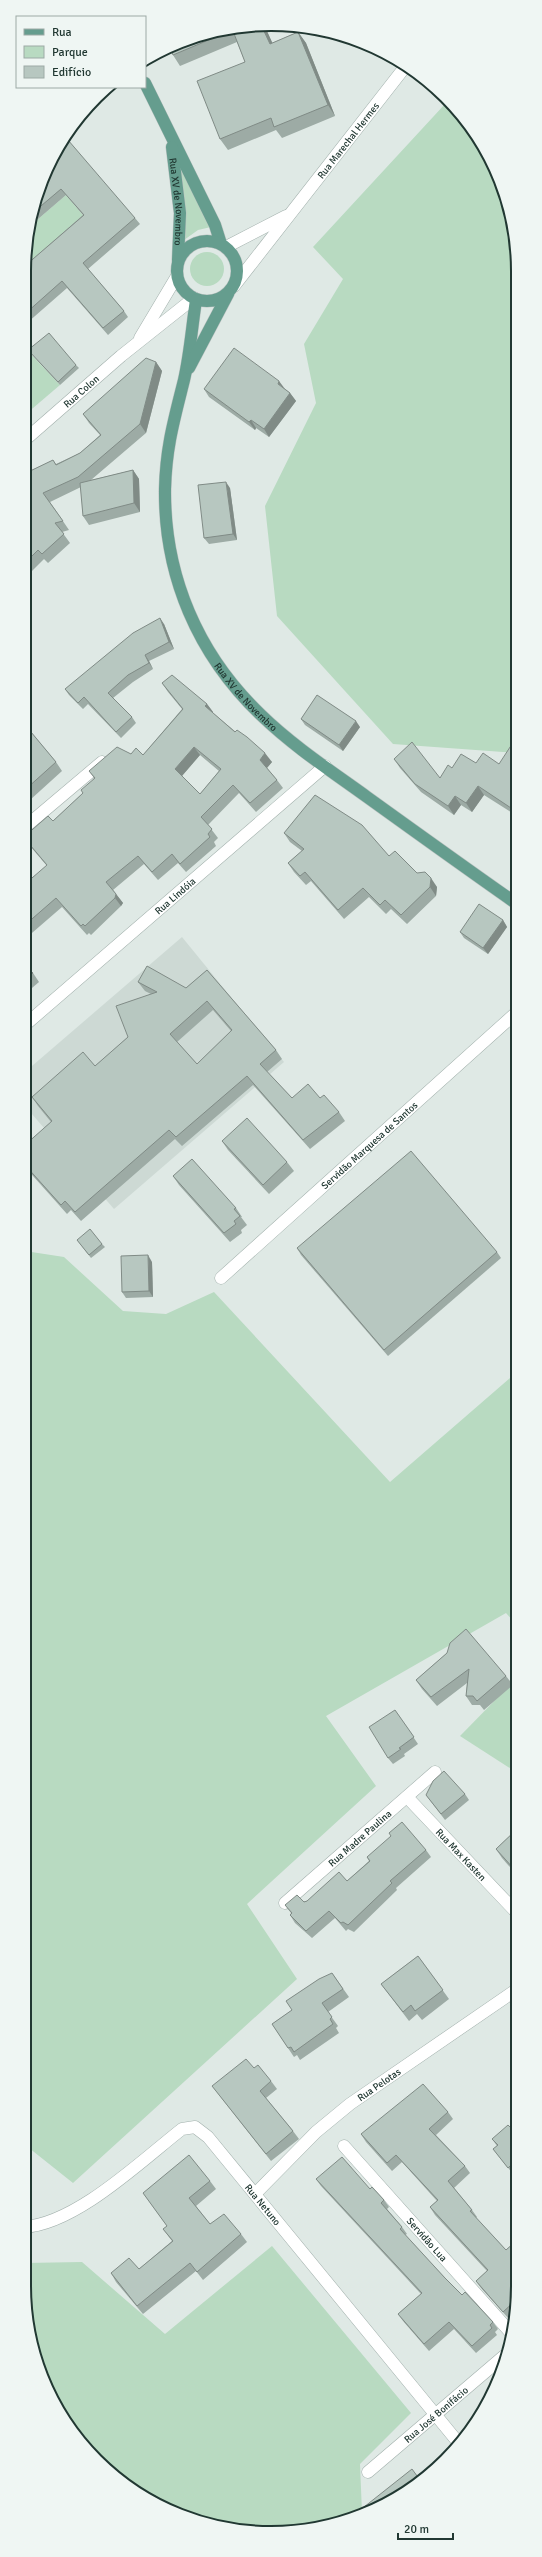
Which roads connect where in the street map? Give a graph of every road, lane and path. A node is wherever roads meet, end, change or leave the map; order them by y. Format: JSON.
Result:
{"nodes":[{"id":1,"x":402,"y":70,"type":"edge"},
{"id":2,"x":146,"y":85,"type":"edge"},
{"id":3,"x":171,"y":138,"type":"junction"},
{"id":4,"x":291,"y":214,"type":"junction"},
{"id":5,"x":223,"y":246,"type":"junction"},
{"id":6,"x":177,"y":272,"type":"junction"},
{"id":7,"x":232,"y":289,"type":"junction"},
{"id":8,"x":195,"y":299,"type":"junction"},
{"id":9,"x":136,"y":344,"type":"junction"},
{"id":10,"x":184,"y":378,"type":"junction"},
{"id":11,"x":31,"y":435,"type":"edge"},
{"id":12,"x":104,"y":760,"type":"edge"},
{"id":13,"x":325,"y":766,"type":"junction"},
{"id":14,"x":31,"y":823,"type":"edge"},
{"id":15,"x":511,"y":900,"type":"edge"},
{"id":16,"x":511,"y":1017,"type":"edge"},
{"id":17,"x":31,"y":1020,"type":"edge"},
{"id":18,"x":220,"y":1278,"type":"dead end"},
{"id":19,"x":435,"y":1772,"type":"dead end"},
{"id":20,"x":407,"y":1797,"type":"junction"},
{"id":21,"x":285,"y":1903,"type":"edge"},
{"id":22,"x":511,"y":1907,"type":"edge"},
{"id":23,"x":511,"y":1993,"type":"edge"},
{"id":24,"x":344,"y":2146,"type":"dead end"},
{"id":25,"x":255,"y":2194,"type":"junction"},
{"id":26,"x":31,"y":2226,"type":"edge"},
{"id":27,"x":507,"y":2328,"type":"edge"},
{"id":28,"x":499,"y":2360,"type":"edge"},
{"id":29,"x":435,"y":2415,"type":"junction"},
{"id":30,"x":455,"y":2439,"type":"edge"},
{"id":31,"x":368,"y":2472,"type":"dead end"}],
"edges":[{"from":1,"to":4,"type":"street","name":"Rua Marechal Hermes"},
{"from":2,"to":3,"type":"main road","name":"Rua XV de Novembro"},
{"from":3,"to":5,"type":"main road","name":"Rua XV de Novembro"},
{"from":3,"to":6,"type":"main road","name":"Rua XV de Novembro"},
{"from":4,"to":5,"type":"street","name":"Rua Marechal Hermes"},
{"from":4,"to":7,"type":"street","name":"Rua Marechal Hermes"},
{"from":5,"to":6,"type":"main road"},
{"from":5,"to":7,"type":"main road"},
{"from":6,"to":8,"type":"main road"},
{"from":6,"to":9,"type":"street","name":"Rua Colon"},
{"from":7,"to":8,"type":"main road"},
{"from":7,"to":10,"type":"main road","name":"Rua XV de Novembro"},
{"from":8,"to":9,"type":"street","name":"Rua Colon"},
{"from":8,"to":10,"type":"main road","name":"Rua XV de Novembro"},
{"from":9,"to":11,"type":"street","name":"Rua Colon"},
{"from":10,"to":13,"type":"main road","name":"Rua XV de Novembro"},
{"from":12,"to":14,"type":"street"},
{"from":13,"to":15,"type":"main road","name":"Rua XV de Novembro"},
{"from":13,"to":17,"type":"street","name":"Rua Lindóia"},
{"from":16,"to":18,"type":"street","name":"Servidão Marquesa de Santos"},
{"from":19,"to":20,"type":"street","name":"Rua Madre Paulina"},
{"from":20,"to":21,"type":"street","name":"Rua Madre Paulina"},
{"from":20,"to":22,"type":"street","name":"Rua Max Kasten"},
{"from":23,"to":25,"type":"street","name":"Rua Pelotas"},
{"from":24,"to":27,"type":"street","name":"Servidão Lua"},
{"from":25,"to":26,"type":"street","name":"Rua Netuno"},
{"from":25,"to":29,"type":"street","name":"Rua Netuno"},
{"from":28,"to":29,"type":"street","name":"Rua José Bonifácio"},
{"from":29,"to":30,"type":"street","name":"Rua Netuno"},
{"from":29,"to":31,"type":"street","name":"Rua José Bonifácio"}]}
